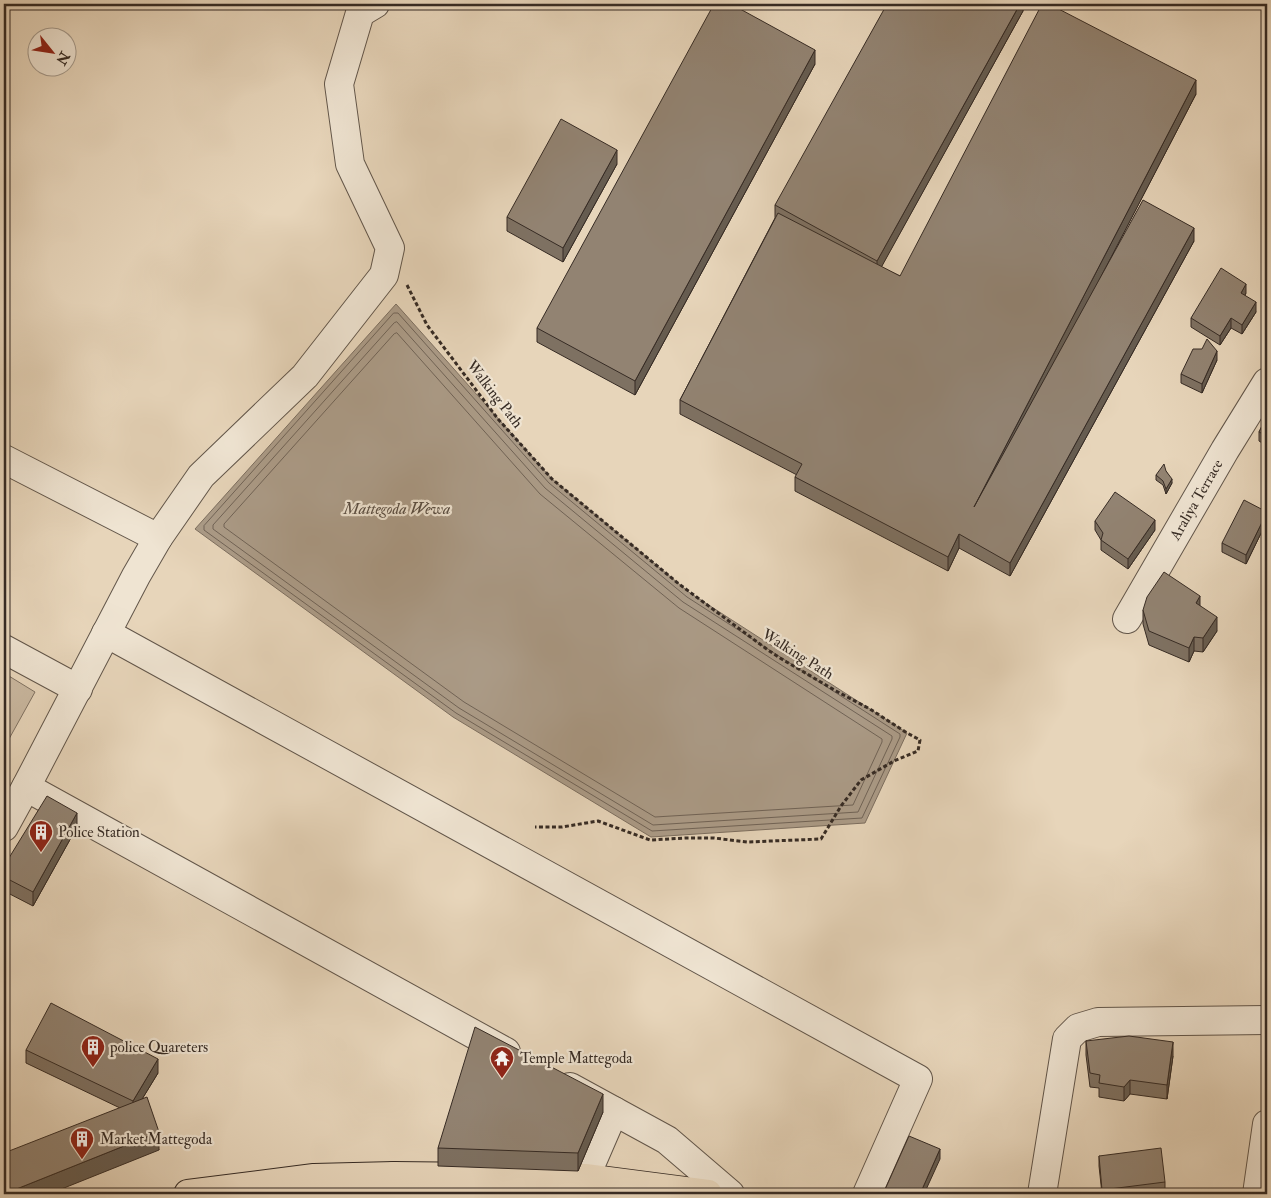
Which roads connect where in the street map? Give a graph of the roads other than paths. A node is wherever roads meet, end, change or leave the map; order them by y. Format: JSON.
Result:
{"nodes":[{"id":1,"x":375,"y":4,"type":"edge"},
{"id":2,"x":1267,"y":382,"type":"edge"},
{"id":3,"x":4,"y":459,"type":"edge"},
{"id":4,"x":158,"y":538,"type":"junction"},
{"id":5,"x":1127,"y":619,"type":"dead end"},
{"id":6,"x":106,"y":633,"type":"junction"},
{"id":7,"x":4,"y":649,"type":"edge"},
{"id":8,"x":78,"y":688,"type":"junction"},
{"id":9,"x":26,"y":787,"type":"junction"},
{"id":10,"x":4,"y":827,"type":"edge"},
{"id":11,"x":1267,"y":1020,"type":"edge"},
{"id":12,"x":614,"y":1111,"type":"junction"},
{"id":13,"x":1267,"y":1124,"type":"edge"},
{"id":14,"x":394,"y":1176,"type":"junction"},
{"id":15,"x":585,"y":1178,"type":"junction"},
{"id":16,"x":188,"y":1194,"type":"edge"},
{"id":17,"x":426,"y":1194,"type":"edge"},
{"id":18,"x":708,"y":1194,"type":"edge"},
{"id":19,"x":730,"y":1194,"type":"edge"},
{"id":20,"x":868,"y":1194,"type":"edge"},
{"id":21,"x":1042,"y":1194,"type":"edge"},
{"id":22,"x":1257,"y":1194,"type":"edge"}],
"edges":[{"from":1,"to":4,"type":"street"},
{"from":2,"to":5,"type":"street","name":"Araliya Terrace"},
{"from":3,"to":4,"type":"street"},
{"from":4,"to":6,"type":"street"},
{"from":6,"to":8,"type":"street"},
{"from":6,"to":20,"type":"street"},
{"from":7,"to":8,"type":"street"},
{"from":8,"to":9,"type":"street"},
{"from":9,"to":10,"type":"street"},
{"from":9,"to":12,"type":"street"},
{"from":11,"to":21,"type":"street"},
{"from":12,"to":15,"type":"street"},
{"from":12,"to":19,"type":"street"},
{"from":13,"to":22,"type":"street"},
{"from":14,"to":15,"type":"main road"},
{"from":14,"to":16,"type":"main road"},
{"from":14,"to":17,"type":"street"},
{"from":15,"to":18,"type":"main road"}]}
